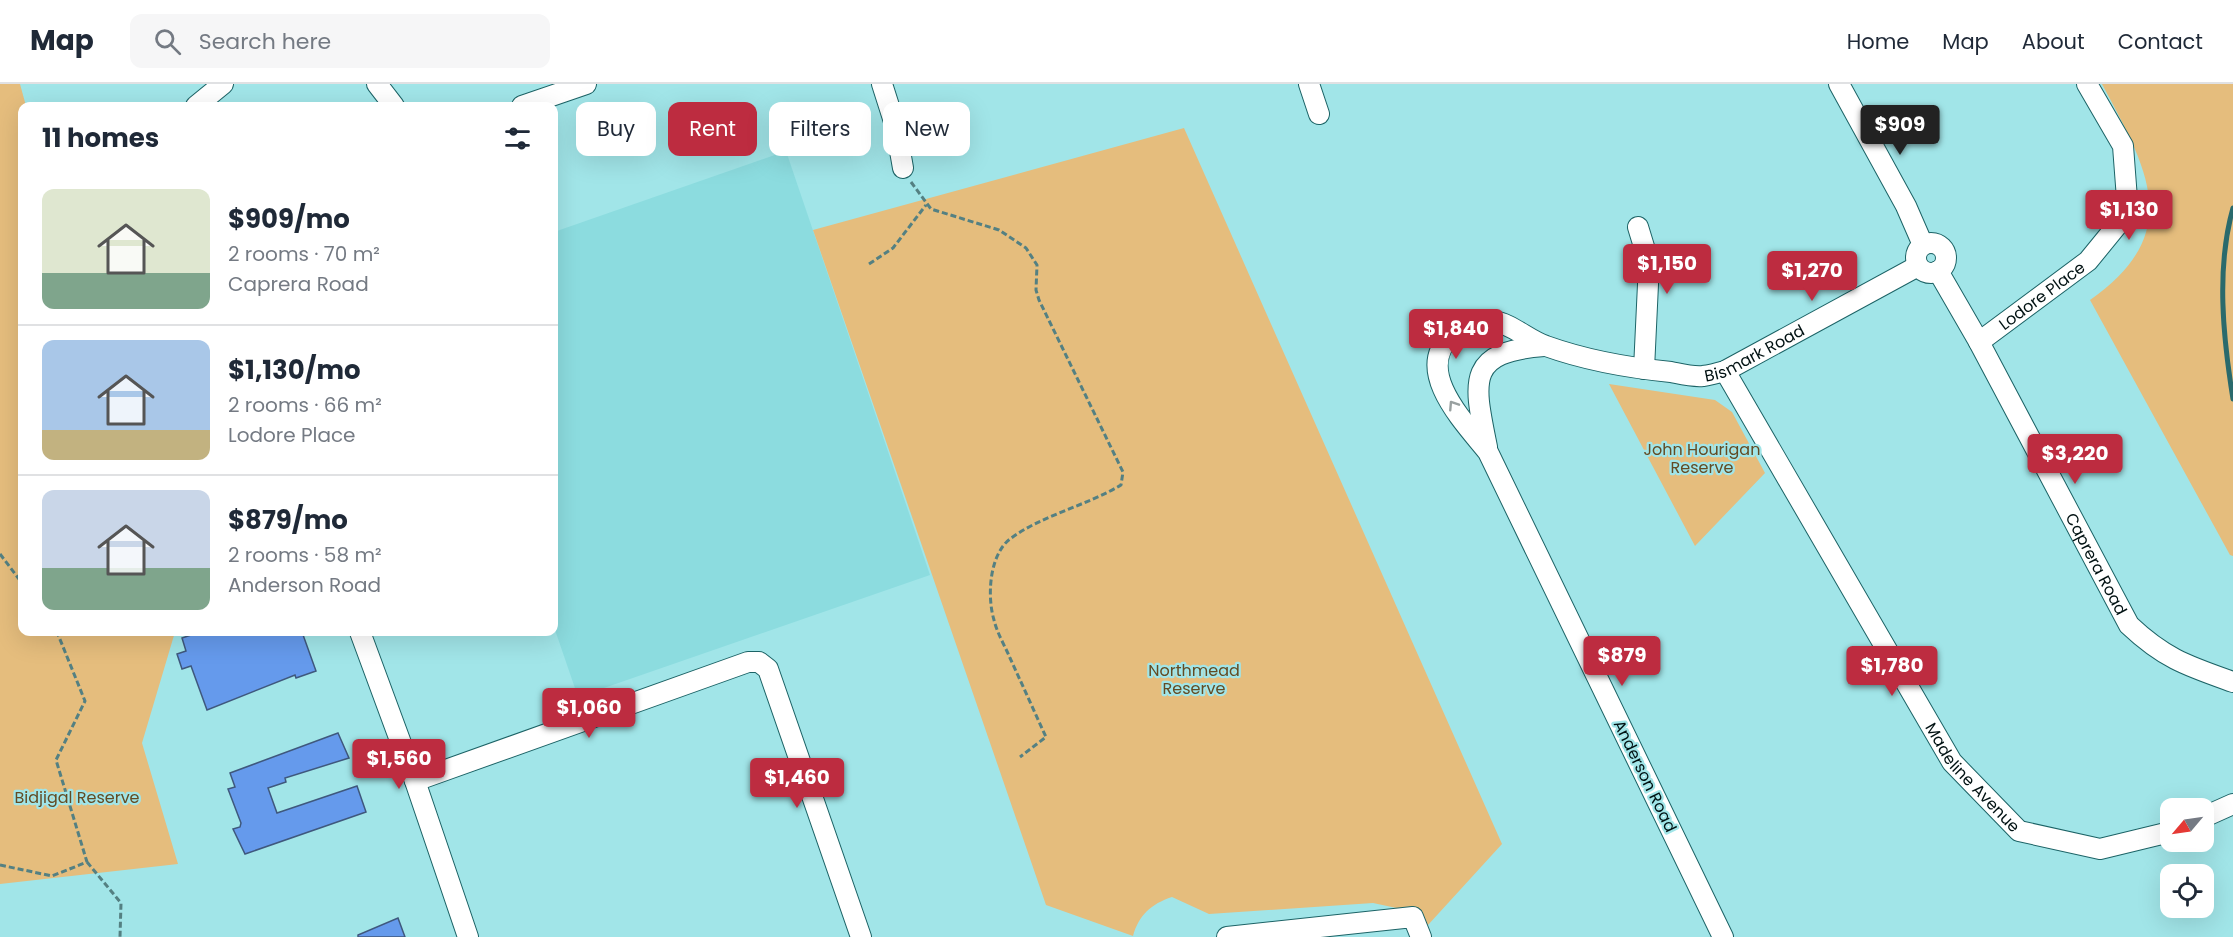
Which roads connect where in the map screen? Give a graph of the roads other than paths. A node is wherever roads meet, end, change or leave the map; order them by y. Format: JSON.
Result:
{"nodes":[{"id":1,"x":223,"y":84,"type":"edge"},
{"id":2,"x":377,"y":84,"type":"edge"},
{"id":3,"x":586,"y":84,"type":"edge"},
{"id":4,"x":882,"y":84,"type":"edge"},
{"id":5,"x":1309,"y":84,"type":"edge"},
{"id":6,"x":1839,"y":84,"type":"edge"},
{"id":7,"x":2087,"y":84,"type":"edge"},
{"id":8,"x":201,"y":102,"type":"edge"},
{"id":9,"x":391,"y":102,"type":"edge"},
{"id":10,"x":534,"y":102,"type":"edge"},
{"id":11,"x":1319,"y":114,"type":"dead end"},
{"id":12,"x":903,"y":168,"type":"road end"},
{"id":13,"x":1638,"y":227,"type":"dead end"},
{"id":14,"x":1923,"y":245,"type":"junction"},
{"id":15,"x":1918,"y":266,"type":"junction"},
{"id":16,"x":1938,"y":271,"type":"junction"},
{"id":17,"x":1979,"y":342,"type":"junction"},
{"id":18,"x":1545,"y":346,"type":"junction"},
{"id":19,"x":1644,"y":369,"type":"junction"},
{"id":20,"x":1725,"y":371,"type":"junction"},
{"id":21,"x":1488,"y":452,"type":"junction"},
{"id":22,"x":361,"y":636,"type":"edge"},
{"id":23,"x":2233,"y":682,"type":"edge"},
{"id":24,"x":415,"y":781,"type":"junction"},
{"id":25,"x":2233,"y":804,"type":"edge"},
{"id":26,"x":2214,"y":813,"type":"edge"},
{"id":27,"x":2160,"y":834,"type":"edge"},
{"id":28,"x":468,"y":937,"type":"edge"},
{"id":29,"x":861,"y":937,"type":"edge"},
{"id":30,"x":1227,"y":937,"type":"edge"},
{"id":31,"x":1421,"y":937,"type":"edge"},
{"id":32,"x":1723,"y":937,"type":"edge"}],
"edges":[{"from":1,"to":8,"type":"street"},
{"from":2,"to":9,"type":"street"},
{"from":3,"to":10,"type":"street"},
{"from":4,"to":12,"type":"street"},
{"from":5,"to":11,"type":"street"},
{"from":6,"to":14,"type":"street"},
{"from":7,"to":17,"type":"street","name":"Lodore Place"},
{"from":13,"to":19,"type":"street"},
{"from":14,"to":15,"type":"street"},
{"from":14,"to":16,"type":"street"},
{"from":15,"to":16,"type":"street"},
{"from":15,"to":20,"type":"street","name":"Bismark Road"},
{"from":16,"to":17,"type":"street","name":"Caprera Road"},
{"from":17,"to":23,"type":"street","name":"Caprera Road"},
{"from":18,"to":19,"type":"street","name":"Anderson Road"},
{"from":18,"to":21,"type":"street","name":"Anderson Road"},
{"from":21,"to":18,"type":"street","name":"Anderson Road","one_way":true},
{"from":19,"to":20,"type":"street","name":"Bismark Road"},
{"from":20,"to":27,"type":"street","name":"Madeline Avenue"},
{"from":21,"to":32,"type":"street","name":"Anderson Road"},
{"from":22,"to":24,"type":"street"},
{"from":24,"to":28,"type":"street"},
{"from":24,"to":29,"type":"street"},
{"from":25,"to":26,"type":"street"},
{"from":30,"to":31,"type":"street"}]}
